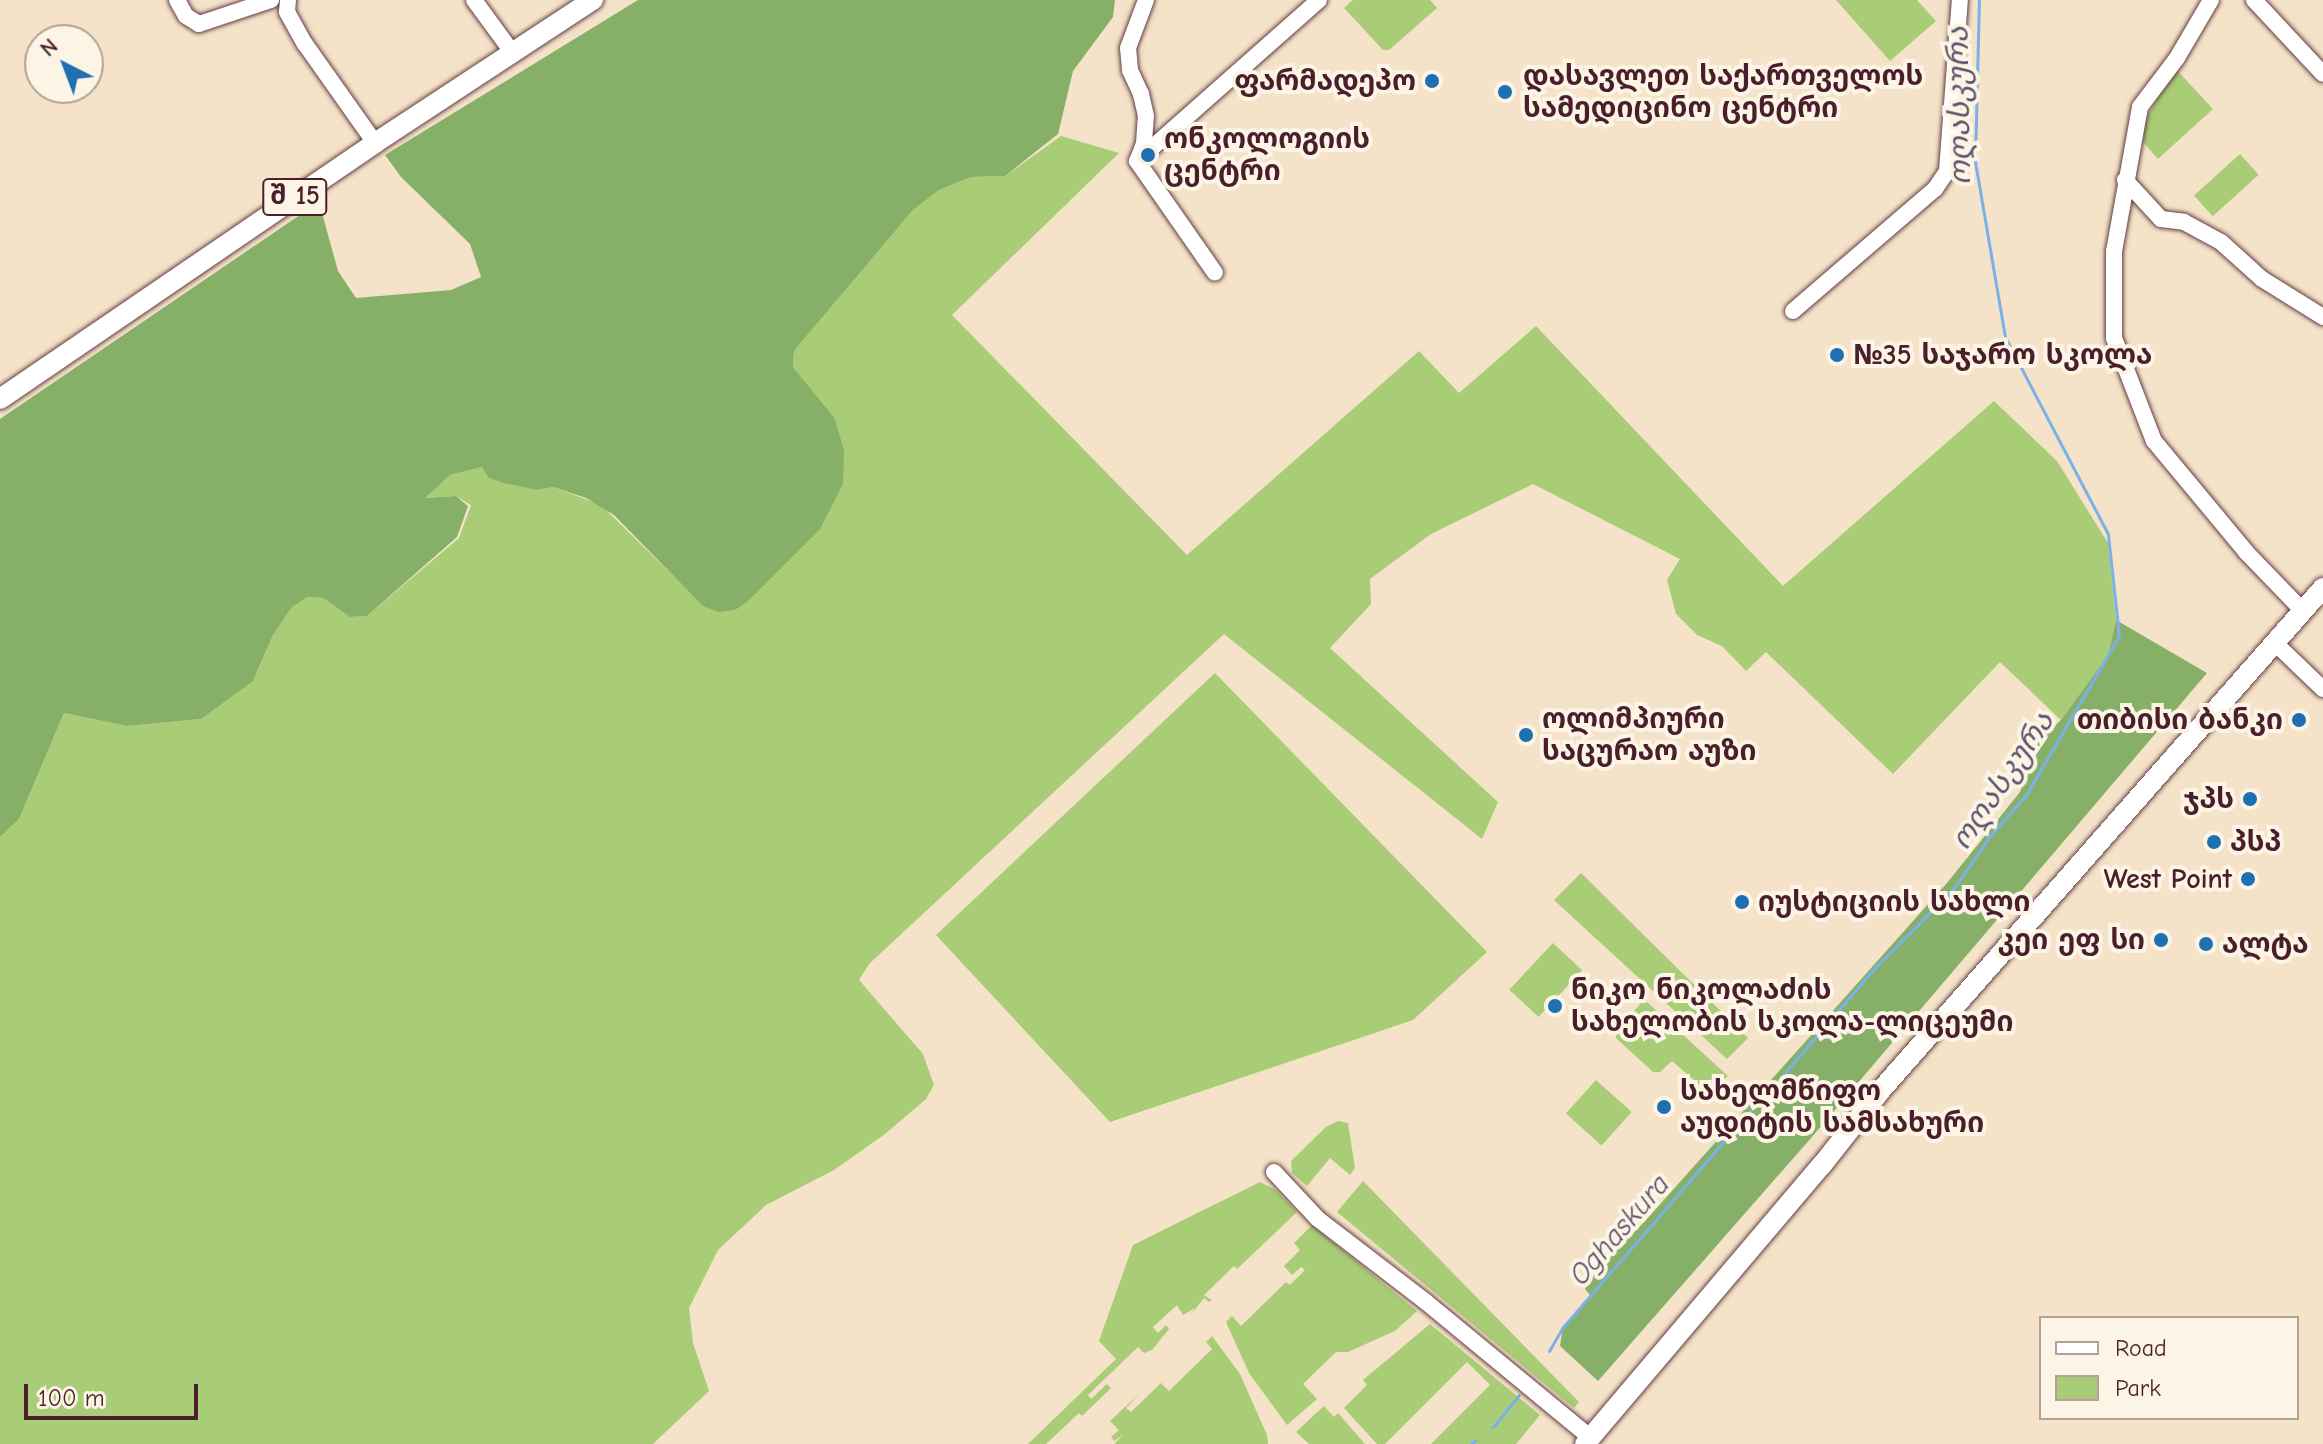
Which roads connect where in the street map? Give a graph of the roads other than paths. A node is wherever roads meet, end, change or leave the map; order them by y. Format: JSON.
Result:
{"nodes":[{"id":1,"x":177,"y":0,"type":"edge"},
{"id":2,"x":271,"y":0,"type":"edge"},
{"id":3,"x":288,"y":0,"type":"edge"},
{"id":4,"x":474,"y":0,"type":"edge"},
{"id":5,"x":593,"y":0,"type":"edge"},
{"id":6,"x":1146,"y":0,"type":"edge"},
{"id":7,"x":1319,"y":0,"type":"edge"},
{"id":8,"x":1960,"y":0,"type":"edge"},
{"id":9,"x":2211,"y":0,"type":"edge"},
{"id":10,"x":2254,"y":0,"type":"edge"},
{"id":11,"x":512,"y":52,"type":"junction"},
{"id":12,"x":2323,"y":74,"type":"edge"},
{"id":13,"x":375,"y":143,"type":"junction"},
{"id":14,"x":1137,"y":161,"type":"junction"},
{"id":15,"x":2125,"y":180,"type":"junction"},
{"id":16,"x":1215,"y":273,"type":"dead end"},
{"id":17,"x":1793,"y":311,"type":"dead end"},
{"id":18,"x":2323,"y":317,"type":"edge"},
{"id":19,"x":0,"y":399,"type":"edge"},
{"id":20,"x":2323,"y":588,"type":"edge"},
{"id":21,"x":2304,"y":612,"type":"junction"},
{"id":22,"x":2276,"y":644,"type":"junction"},
{"id":23,"x":2323,"y":689,"type":"edge"},
{"id":24,"x":1274,"y":1172,"type":"dead end"},
{"id":25,"x":1588,"y":1441,"type":"edge"}],
"edges":[{"from":1,"to":2,"type":"street"},
{"from":3,"to":13,"type":"street"},
{"from":4,"to":11,"type":"street"},
{"from":5,"to":11,"type":"main road","number":"შ 15"},
{"from":6,"to":14,"type":"street"},
{"from":7,"to":14,"type":"street"},
{"from":8,"to":17,"type":"street"},
{"from":9,"to":15,"type":"street"},
{"from":10,"to":12,"type":"street"},
{"from":11,"to":13,"type":"main road","number":"შ 15"},
{"from":13,"to":19,"type":"main road","number":"შ 15"},
{"from":14,"to":16,"type":"street"},
{"from":15,"to":18,"type":"street"},
{"from":15,"to":21,"type":"street"},
{"from":20,"to":21,"type":"main road"},
{"from":21,"to":22,"type":"main road"},
{"from":22,"to":23,"type":"street"},
{"from":22,"to":25,"type":"main road"},
{"from":24,"to":25,"type":"street"}]}
